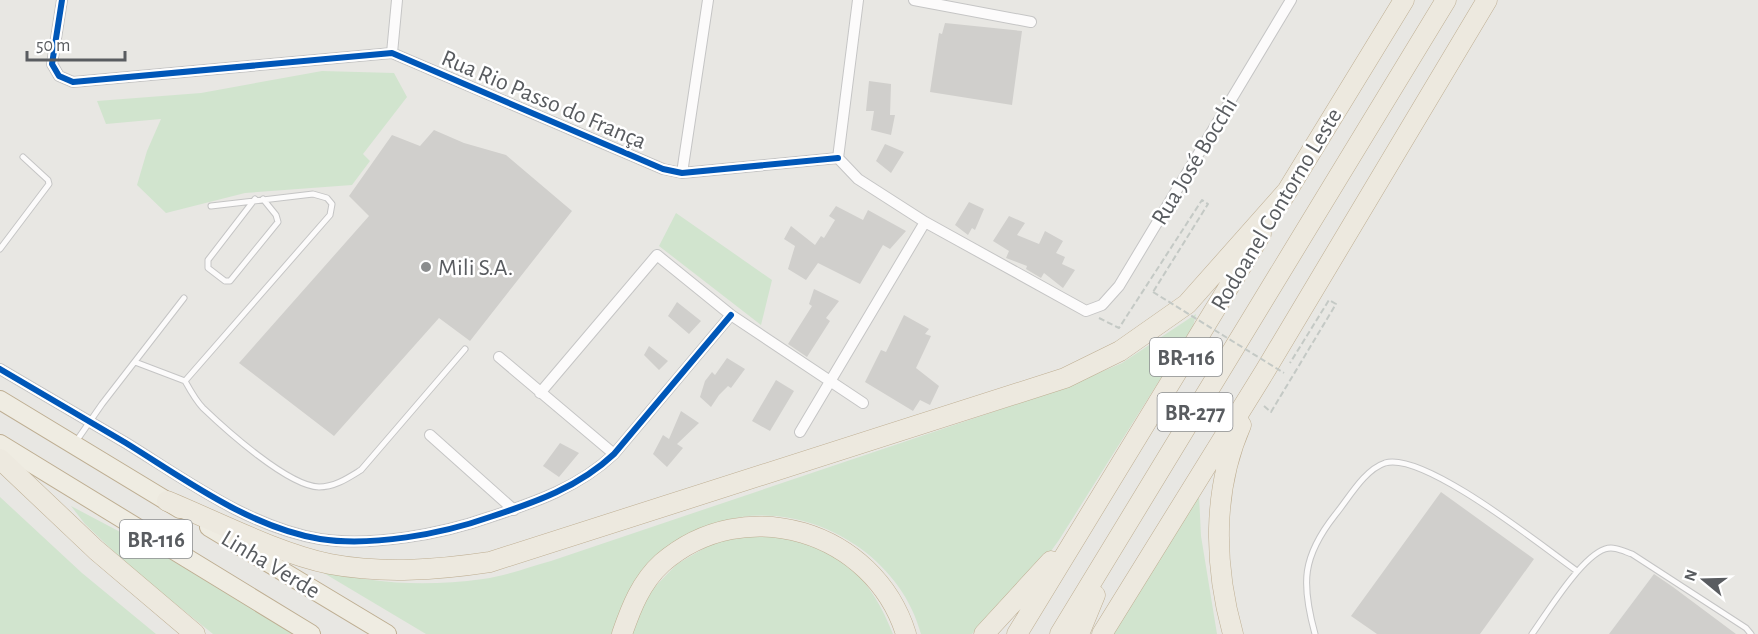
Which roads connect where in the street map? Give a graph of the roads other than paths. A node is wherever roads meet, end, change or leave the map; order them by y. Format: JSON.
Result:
{"nodes":[{"id":1,"x":62,"y":0,"type":"edge"},
{"id":2,"x":397,"y":0,"type":"edge"},
{"id":3,"x":708,"y":0,"type":"edge"},
{"id":4,"x":858,"y":0,"type":"edge"},
{"id":5,"x":914,"y":0,"type":"edge"},
{"id":6,"x":1291,"y":0,"type":"edge"},
{"id":7,"x":1404,"y":0,"type":"edge"},
{"id":8,"x":1446,"y":0,"type":"edge"},
{"id":9,"x":1487,"y":0,"type":"edge"},
{"id":10,"x":1031,"y":22,"type":"dead end"},
{"id":11,"x":392,"y":53,"type":"junction"},
{"id":12,"x":23,"y":157,"type":"dead end"},
{"id":13,"x":838,"y":158,"type":"junction"},
{"id":14,"x":682,"y":173,"type":"junction"},
{"id":15,"x":1288,"y":190,"type":"junction"},
{"id":16,"x":262,"y":198,"type":"junction"},
{"id":17,"x":255,"y":199,"type":"junction"},
{"id":18,"x":211,"y":206,"type":"dead end"},
{"id":19,"x":925,"y":222,"type":"junction"},
{"id":20,"x":0,"y":249,"type":"edge"},
{"id":21,"x":184,"y":298,"type":"dead end"},
{"id":22,"x":731,"y":315,"type":"junction"},
{"id":23,"x":465,"y":349,"type":"dead end"},
{"id":24,"x":499,"y":357,"type":"dead end"},
{"id":25,"x":135,"y":362,"type":"junction"},
{"id":26,"x":0,"y":369,"type":"edge"},
{"id":27,"x":1275,"y":372,"type":"junction"},
{"id":28,"x":185,"y":381,"type":"junction"},
{"id":29,"x":830,"y":381,"type":"junction"},
{"id":30,"x":540,"y":393,"type":"junction"},
{"id":31,"x":0,"y":400,"type":"edge"},
{"id":32,"x":863,"y":403,"type":"dead end"},
{"id":33,"x":90,"y":421,"type":"junction"},
{"id":34,"x":800,"y":432,"type":"dead end"},
{"id":35,"x":430,"y":435,"type":"dead end"},
{"id":36,"x":0,"y":444,"type":"edge"},
{"id":37,"x":74,"y":444,"type":"junction"},
{"id":38,"x":614,"y":454,"type":"junction"},
{"id":39,"x":0,"y":459,"type":"edge"},
{"id":40,"x":167,"y":501,"type":"junction"},
{"id":41,"x":514,"y":510,"type":"junction"},
{"id":42,"x":1085,"y":523,"type":"junction"},
{"id":43,"x":1124,"y":528,"type":"junction"},
{"id":44,"x":1577,"y":571,"type":"junction"},
{"id":45,"x":195,"y":634,"type":"edge"},
{"id":46,"x":311,"y":634,"type":"edge"},
{"id":47,"x":387,"y":634,"type":"edge"},
{"id":48,"x":622,"y":634,"type":"edge"},
{"id":49,"x":906,"y":634,"type":"edge"},
{"id":50,"x":984,"y":634,"type":"edge"},
{"id":51,"x":1017,"y":634,"type":"edge"},
{"id":52,"x":1060,"y":634,"type":"edge"},
{"id":53,"x":1079,"y":634,"type":"edge"},
{"id":54,"x":1102,"y":634,"type":"edge"},
{"id":55,"x":1233,"y":634,"type":"edge"},
{"id":56,"x":1315,"y":634,"type":"edge"},
{"id":57,"x":1532,"y":634,"type":"edge"},
{"id":58,"x":1751,"y":634,"type":"edge"}],
"edges":[{"from":1,"to":11,"type":"street"},
{"from":2,"to":11,"type":"street"},
{"from":3,"to":14,"type":"street"},
{"from":4,"to":13,"type":"street"},
{"from":5,"to":10,"type":"street"},
{"from":6,"to":19,"type":"street","name":"Rua José Bocchi"},
{"from":7,"to":15,"type":"highway","name":"Rodoanel Contorno Leste","number":"BR-116"},
{"from":8,"to":43,"type":"highway","name":"Rodoanel Contorno Leste","number":"BR-277"},
{"from":9,"to":27,"type":"highway"},
{"from":11,"to":14,"type":"street","name":"Rua Rio Passo do França"},
{"from":12,"to":20,"type":"lane"},
{"from":13,"to":14,"type":"street"},
{"from":13,"to":19,"type":"street"},
{"from":15,"to":40,"type":"highway"},
{"from":15,"to":42,"type":"highway","name":"Rodoanel Contorno Leste","number":"BR-116"},
{"from":16,"to":17,"type":"lane"},
{"from":16,"to":17,"type":"lane"},
{"from":16,"to":28,"type":"lane"},
{"from":17,"to":18,"type":"lane"},
{"from":19,"to":29,"type":"street"},
{"from":21,"to":25,"type":"lane"},
{"from":22,"to":29,"type":"street"},
{"from":22,"to":30,"type":"street"},
{"from":22,"to":38,"type":"street"},
{"from":23,"to":28,"type":"lane"},
{"from":24,"to":30,"type":"street"},
{"from":25,"to":28,"type":"lane"},
{"from":25,"to":33,"type":"lane"},
{"from":26,"to":33,"type":"street"},
{"from":27,"to":54,"type":"highway"},
{"from":27,"to":55,"type":"highway"},
{"from":29,"to":32,"type":"street"},
{"from":29,"to":34,"type":"street"},
{"from":30,"to":38,"type":"street"},
{"from":31,"to":37,"type":"highway","name":"Linha Verde"},
{"from":33,"to":37,"type":"lane"},
{"from":33,"to":41,"type":"street"},
{"from":35,"to":41,"type":"street"},
{"from":36,"to":46,"type":"highway","name":"Linha Verde","number":"BR-116"},
{"from":37,"to":40,"type":"highway","name":"Linha Verde"},
{"from":38,"to":41,"type":"street"},
{"from":39,"to":45,"type":"highway"},
{"from":40,"to":47,"type":"highway","name":"Linha Verde"},
{"from":42,"to":50,"type":"highway","number":"BR-116"},
{"from":42,"to":51,"type":"highway","name":"Rodoanel Contorno Leste"},
{"from":43,"to":52,"type":"highway","name":"Rodoanel Contorno Leste","number":"BR-277"},
{"from":43,"to":53,"type":"highway"},
{"from":44,"to":56,"type":"lane"},
{"from":44,"to":57,"type":"lane"},
{"from":44,"to":58,"type":"lane"},
{"from":48,"to":49,"type":"highway"}]}
